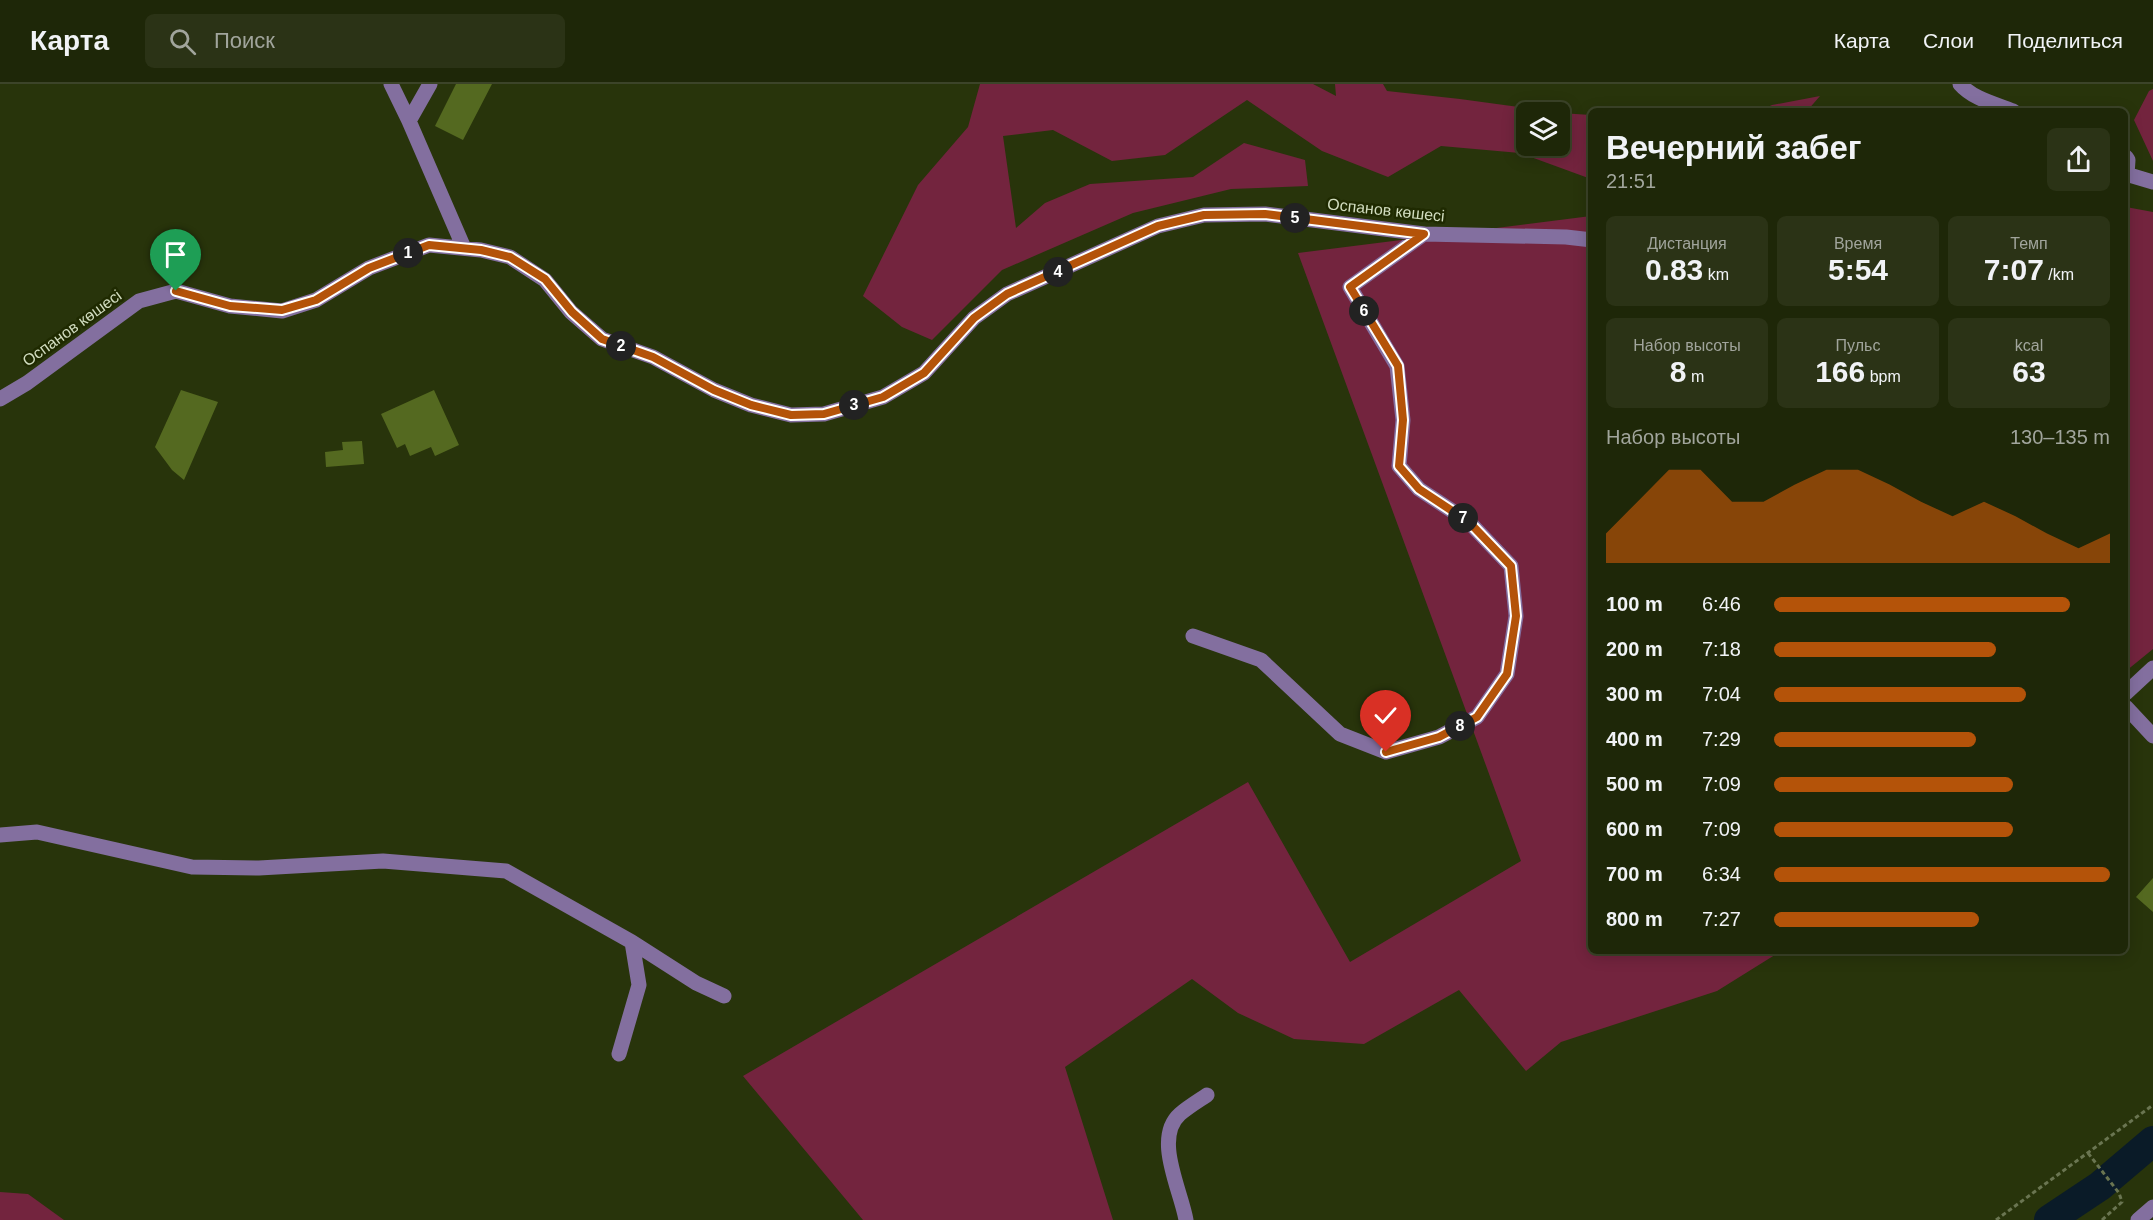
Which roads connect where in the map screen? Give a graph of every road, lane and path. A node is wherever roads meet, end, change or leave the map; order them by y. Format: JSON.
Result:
{"nodes":[{"id":1,"x":391,"y":84,"type":"edge"},
{"id":2,"x":430,"y":84,"type":"edge"},
{"id":3,"x":1960,"y":84,"type":"edge"},
{"id":4,"x":2006,"y":108,"type":"edge"},
{"id":5,"x":410,"y":121,"type":"junction"},
{"id":6,"x":2128,"y":176,"type":"edge"},
{"id":7,"x":2153,"y":182,"type":"edge"},
{"id":8,"x":1424,"y":234,"type":"junction"},
{"id":9,"x":1588,"y":240,"type":"edge"},
{"id":10,"x":464,"y":248,"type":"junction"},
{"id":11,"x":0,"y":399,"type":"edge"},
{"id":12,"x":1193,"y":636,"type":"dead end"},
{"id":13,"x":2153,"y":668,"type":"edge"},
{"id":14,"x":2128,"y":691,"type":"edge"},
{"id":15,"x":2128,"y":709,"type":"edge"},
{"id":16,"x":2153,"y":736,"type":"edge"},
{"id":17,"x":0,"y":835,"type":"edge"},
{"id":18,"x":632,"y":942,"type":"junction"},
{"id":19,"x":724,"y":996,"type":"dead end"},
{"id":20,"x":619,"y":1054,"type":"dead end"},
{"id":21,"x":1207,"y":1095,"type":"dead end"},
{"id":22,"x":2153,"y":1105,"type":"edge"},
{"id":23,"x":2088,"y":1153,"type":"junction"},
{"id":24,"x":2153,"y":1207,"type":"edge"},
{"id":25,"x":1186,"y":1220,"type":"edge"},
{"id":26,"x":1996,"y":1220,"type":"edge"},
{"id":27,"x":2102,"y":1220,"type":"edge"},
{"id":28,"x":2138,"y":1220,"type":"edge"}],
"edges":[{"from":1,"to":5,"type":"street"},
{"from":2,"to":5,"type":"street"},
{"from":3,"to":4,"type":"street"},
{"from":5,"to":10,"type":"street"},
{"from":6,"to":7,"type":"street"},
{"from":8,"to":9,"type":"street","name":"Оспанов көшесі"},
{"from":8,"to":10,"type":"street","name":"Оспанов көшесі"},
{"from":8,"to":12,"type":"street"},
{"from":10,"to":11,"type":"street","name":"Оспанов көшесі"},
{"from":13,"to":14,"type":"street"},
{"from":15,"to":16,"type":"street"},
{"from":17,"to":18,"type":"street"},
{"from":18,"to":19,"type":"street"},
{"from":18,"to":20,"type":"street"},
{"from":21,"to":25,"type":"street"},
{"from":22,"to":23,"type":"path"},
{"from":23,"to":26,"type":"path"},
{"from":23,"to":27,"type":"path"},
{"from":24,"to":28,"type":"street"}]}
